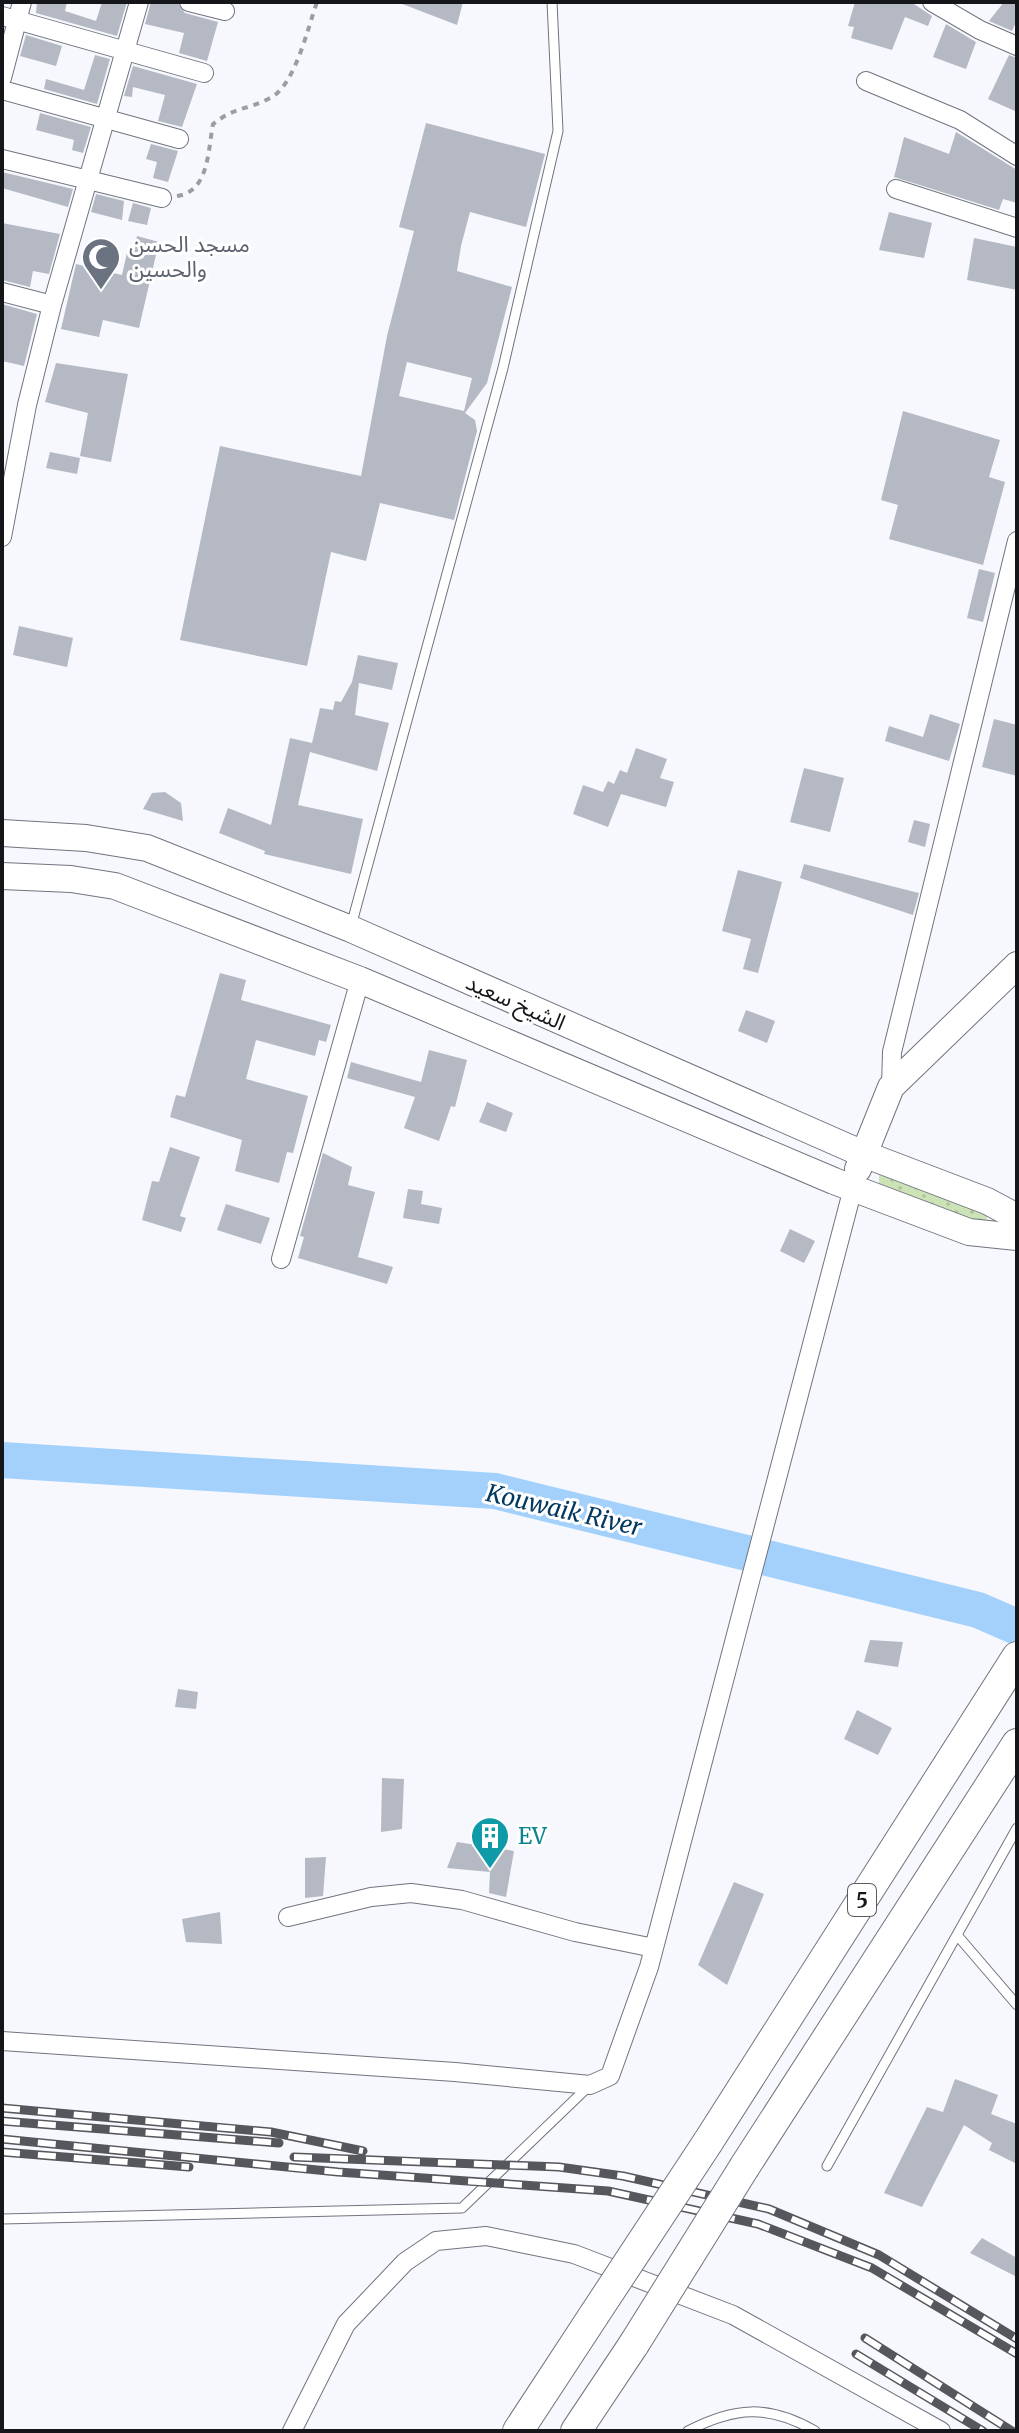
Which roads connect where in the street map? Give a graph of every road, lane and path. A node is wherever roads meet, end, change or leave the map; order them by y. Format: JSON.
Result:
{"nodes":[{"id":1,"x":139,"y":2,"type":"edge"},
{"id":2,"x":189,"y":2,"type":"edge"},
{"id":3,"x":317,"y":2,"type":"edge"},
{"id":4,"x":552,"y":2,"type":"edge"},
{"id":5,"x":932,"y":2,"type":"edge"},
{"id":6,"x":225,"y":11,"type":"dead end"},
{"id":7,"x":14,"y":13,"type":"edge"},
{"id":8,"x":1017,"y":46,"type":"edge"},
{"id":9,"x":124,"y":52,"type":"junction"},
{"id":10,"x":204,"y":73,"type":"dead end"},
{"id":11,"x":2,"y":78,"type":"edge"},
{"id":12,"x":866,"y":81,"type":"dead end"},
{"id":13,"x":2,"y":90,"type":"edge"},
{"id":14,"x":103,"y":118,"type":"junction"},
{"id":15,"x":179,"y":139,"type":"dead end"},
{"id":16,"x":1017,"y":156,"type":"edge"},
{"id":17,"x":2,"y":159,"type":"edge"},
{"id":18,"x":86,"y":180,"type":"junction"},
{"id":19,"x":896,"y":189,"type":"dead end"},
{"id":20,"x":162,"y":198,"type":"joint"},
{"id":21,"x":1017,"y":228,"type":"edge"},
{"id":22,"x":2,"y":292,"type":"edge"},
{"id":23,"x":52,"y":305,"type":"junction"},
{"id":24,"x":2,"y":537,"type":"edge"},
{"id":25,"x":1017,"y":541,"type":"edge"},
{"id":26,"x":2,"y":833,"type":"edge"},
{"id":27,"x":2,"y":876,"type":"edge"},
{"id":28,"x":351,"y":929,"type":"junction"},
{"id":29,"x":1017,"y":965,"type":"edge"},
{"id":30,"x":360,"y":980,"type":"junction"},
{"id":31,"x":891,"y":1087,"type":"junction"},
{"id":32,"x":861,"y":1153,"type":"junction"},
{"id":33,"x":853,"y":1188,"type":"junction"},
{"id":34,"x":1017,"y":1217,"type":"edge"},
{"id":35,"x":1017,"y":1237,"type":"edge"},
{"id":36,"x":281,"y":1259,"type":"dead end"},
{"id":37,"x":1017,"y":1657,"type":"edge"},
{"id":38,"x":1017,"y":1744,"type":"edge"},
{"id":39,"x":1017,"y":1828,"type":"edge"},
{"id":40,"x":288,"y":1917,"type":"dead end"},
{"id":41,"x":957,"y":1935,"type":"junction"},
{"id":42,"x":654,"y":1948,"type":"junction"},
{"id":43,"x":1017,"y":2005,"type":"edge"},
{"id":44,"x":2,"y":2041,"type":"edge"},
{"id":45,"x":590,"y":2085,"type":"junction"},
{"id":46,"x":827,"y":2166,"type":"dead end"},
{"id":47,"x":2,"y":2219,"type":"edge"},
{"id":48,"x":292,"y":2431,"type":"edge"},
{"id":49,"x":518,"y":2431,"type":"edge"},
{"id":50,"x":576,"y":2431,"type":"edge"},
{"id":51,"x":688,"y":2431,"type":"edge"},
{"id":52,"x":815,"y":2431,"type":"edge"},
{"id":53,"x":941,"y":2431,"type":"edge"}],
"edges":[{"from":1,"to":9,"type":"street"},
{"from":2,"to":6,"type":"street"},
{"from":3,"to":20,"type":"path"},
{"from":4,"to":28,"type":"lane"},
{"from":5,"to":8,"type":"street"},
{"from":7,"to":9,"type":"street"},
{"from":7,"to":11,"type":"street"},
{"from":9,"to":10,"type":"street"},
{"from":9,"to":14,"type":"street"},
{"from":12,"to":16,"type":"street"},
{"from":13,"to":14,"type":"street"},
{"from":14,"to":15,"type":"street"},
{"from":14,"to":18,"type":"street"},
{"from":17,"to":18,"type":"street"},
{"from":18,"to":20,"type":"street"},
{"from":18,"to":23,"type":"street"},
{"from":19,"to":21,"type":"street"},
{"from":22,"to":23,"type":"street"},
{"from":23,"to":24,"type":"street"},
{"from":25,"to":31,"type":"street"},
{"from":26,"to":28,"type":"main road","name":"الشيخ سعيد"},
{"from":27,"to":30,"type":"main road","name":"الشيخ سعيد"},
{"from":28,"to":32,"type":"main road","name":"الشيخ سعيد"},
{"from":29,"to":31,"type":"main road"},
{"from":30,"to":33,"type":"main road","name":"الشيخ سعيد"},
{"from":30,"to":36,"type":"street"},
{"from":31,"to":32,"type":"main road"},
{"from":32,"to":33,"type":"main road"},
{"from":32,"to":34,"type":"main road","name":"الشيخ سعيد"},
{"from":33,"to":35,"type":"main road","name":"الشيخ سعيد"},
{"from":33,"to":42,"type":"street"},
{"from":37,"to":49,"type":"highway","number":"5","bridge":true},
{"from":38,"to":50,"type":"highway","number":"5","bridge":true},
{"from":39,"to":41,"type":"lane"},
{"from":40,"to":42,"type":"street"},
{"from":41,"to":43,"type":"lane"},
{"from":41,"to":46,"type":"lane"},
{"from":42,"to":45,"type":"street"},
{"from":44,"to":45,"type":"street"},
{"from":45,"to":47,"type":"lane"},
{"from":48,"to":53,"type":"street"},
{"from":51,"to":52,"type":"lane"}]}
